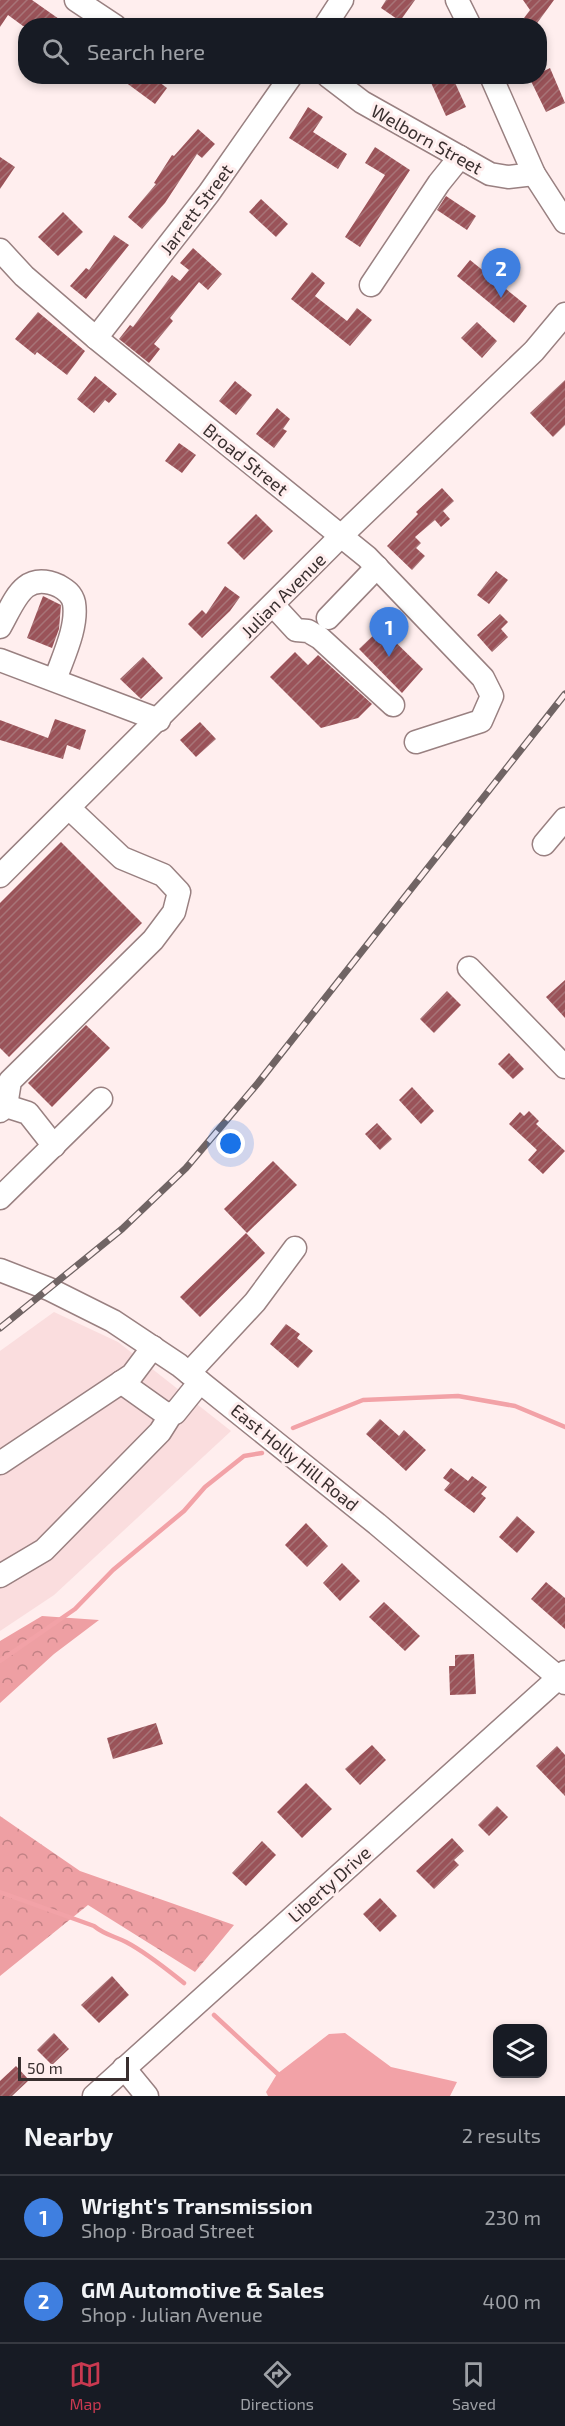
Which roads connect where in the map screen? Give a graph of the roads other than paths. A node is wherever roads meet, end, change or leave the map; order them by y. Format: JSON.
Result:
{"nodes":[{"id":1,"x":76,"y":0,"type":"edge"},
{"id":2,"x":342,"y":0,"type":"edge"},
{"id":3,"x":103,"y":18,"type":"edge"},
{"id":4,"x":331,"y":18,"type":"edge"},
{"id":5,"x":285,"y":84,"type":"edge"},
{"id":6,"x":338,"y":84,"type":"edge"},
{"id":7,"x":495,"y":84,"type":"edge"},
{"id":8,"x":460,"y":157,"type":"junction"},
{"id":9,"x":534,"y":174,"type":"junction"},
{"id":10,"x":565,"y":222,"type":"edge"},
{"id":11,"x":1,"y":253,"type":"edge"},
{"id":12,"x":371,"y":285,"type":"dead end"},
{"id":13,"x":565,"y":314,"type":"edge"},
{"id":14,"x":96,"y":338,"type":"junction"},
{"id":15,"x":341,"y":536,"type":"junction"},
{"id":16,"x":377,"y":567,"type":"junction"},
{"id":17,"x":273,"y":605,"type":"junction"},
{"id":18,"x":328,"y":618,"type":"dead end"},
{"id":19,"x":0,"y":627,"type":"edge"},
{"id":20,"x":0,"y":660,"type":"edge"},
{"id":21,"x":55,"y":680,"type":"junction"},
{"id":22,"x":393,"y":705,"type":"dead end"},
{"id":23,"x":159,"y":720,"type":"junction"},
{"id":24,"x":416,"y":742,"type":"dead end"},
{"id":25,"x":69,"y":808,"type":"junction"},
{"id":26,"x":565,"y":819,"type":"edge"},
{"id":27,"x":544,"y":844,"type":"dead end"},
{"id":28,"x":0,"y":876,"type":"edge"},
{"id":29,"x":469,"y":968,"type":"dead end"},
{"id":30,"x":565,"y":1067,"type":"edge"},
{"id":31,"x":101,"y":1099,"type":"dead end"},
{"id":32,"x":3,"y":1108,"type":"edge"},
{"id":33,"x":54,"y":1146,"type":"junction"},
{"id":34,"x":0,"y":1198,"type":"edge"},
{"id":35,"x":296,"y":1248,"type":"dead end"},
{"id":36,"x":0,"y":1270,"type":"edge"},
{"id":37,"x":153,"y":1347,"type":"junction"},
{"id":38,"x":195,"y":1378,"type":"junction"},
{"id":39,"x":121,"y":1382,"type":"junction"},
{"id":40,"x":172,"y":1413,"type":"junction"},
{"id":41,"x":0,"y":1462,"type":"edge"},
{"id":42,"x":0,"y":1576,"type":"edge"},
{"id":43,"x":563,"y":1677,"type":"edge"},
{"id":44,"x":124,"y":2068,"type":"junction"},
{"id":45,"x":94,"y":2096,"type":"edge"},
{"id":46,"x":147,"y":2096,"type":"edge"}],
"edges":[{"from":1,"to":3,"type":"street"},
{"from":2,"to":4,"type":"street"},
{"from":5,"to":14,"type":"street","name":"Jarrett Street"},
{"from":6,"to":8,"type":"street","name":"Welborn Street"},
{"from":7,"to":9,"type":"street"},
{"from":8,"to":9,"type":"street","name":"Welborn Street"},
{"from":8,"to":12,"type":"street"},
{"from":9,"to":10,"type":"street"},
{"from":11,"to":14,"type":"street","name":"Broad Street"},
{"from":13,"to":15,"type":"street","name":"Julian Avenue"},
{"from":14,"to":15,"type":"street","name":"Broad Street"},
{"from":15,"to":16,"type":"street","name":"Broad Street"},
{"from":15,"to":17,"type":"street","name":"Julian Avenue"},
{"from":16,"to":18,"type":"street"},
{"from":16,"to":24,"type":"street","name":"Broad Street"},
{"from":17,"to":22,"type":"street"},
{"from":17,"to":23,"type":"street","name":"Julian Avenue"},
{"from":19,"to":21,"type":"street"},
{"from":20,"to":21,"type":"street"},
{"from":21,"to":23,"type":"street"},
{"from":23,"to":25,"type":"street","name":"Julian Avenue"},
{"from":25,"to":28,"type":"street","name":"Julian Avenue"},
{"from":25,"to":32,"type":"street"},
{"from":26,"to":27,"type":"street"},
{"from":29,"to":30,"type":"street"},
{"from":31,"to":33,"type":"street"},
{"from":32,"to":33,"type":"street"},
{"from":33,"to":34,"type":"street"},
{"from":35,"to":38,"type":"street"},
{"from":36,"to":37,"type":"street","name":"East Holly Hill Road"},
{"from":37,"to":38,"type":"street","name":"East Holly Hill Road"},
{"from":37,"to":39,"type":"street"},
{"from":38,"to":40,"type":"street"},
{"from":38,"to":43,"type":"street","name":"East Holly Hill Road"},
{"from":39,"to":40,"type":"street"},
{"from":39,"to":41,"type":"street"},
{"from":40,"to":42,"type":"street"},
{"from":43,"to":44,"type":"street","name":"Liberty Drive"},
{"from":44,"to":45,"type":"street","name":"Liberty Drive"},
{"from":44,"to":46,"type":"street"}]}
